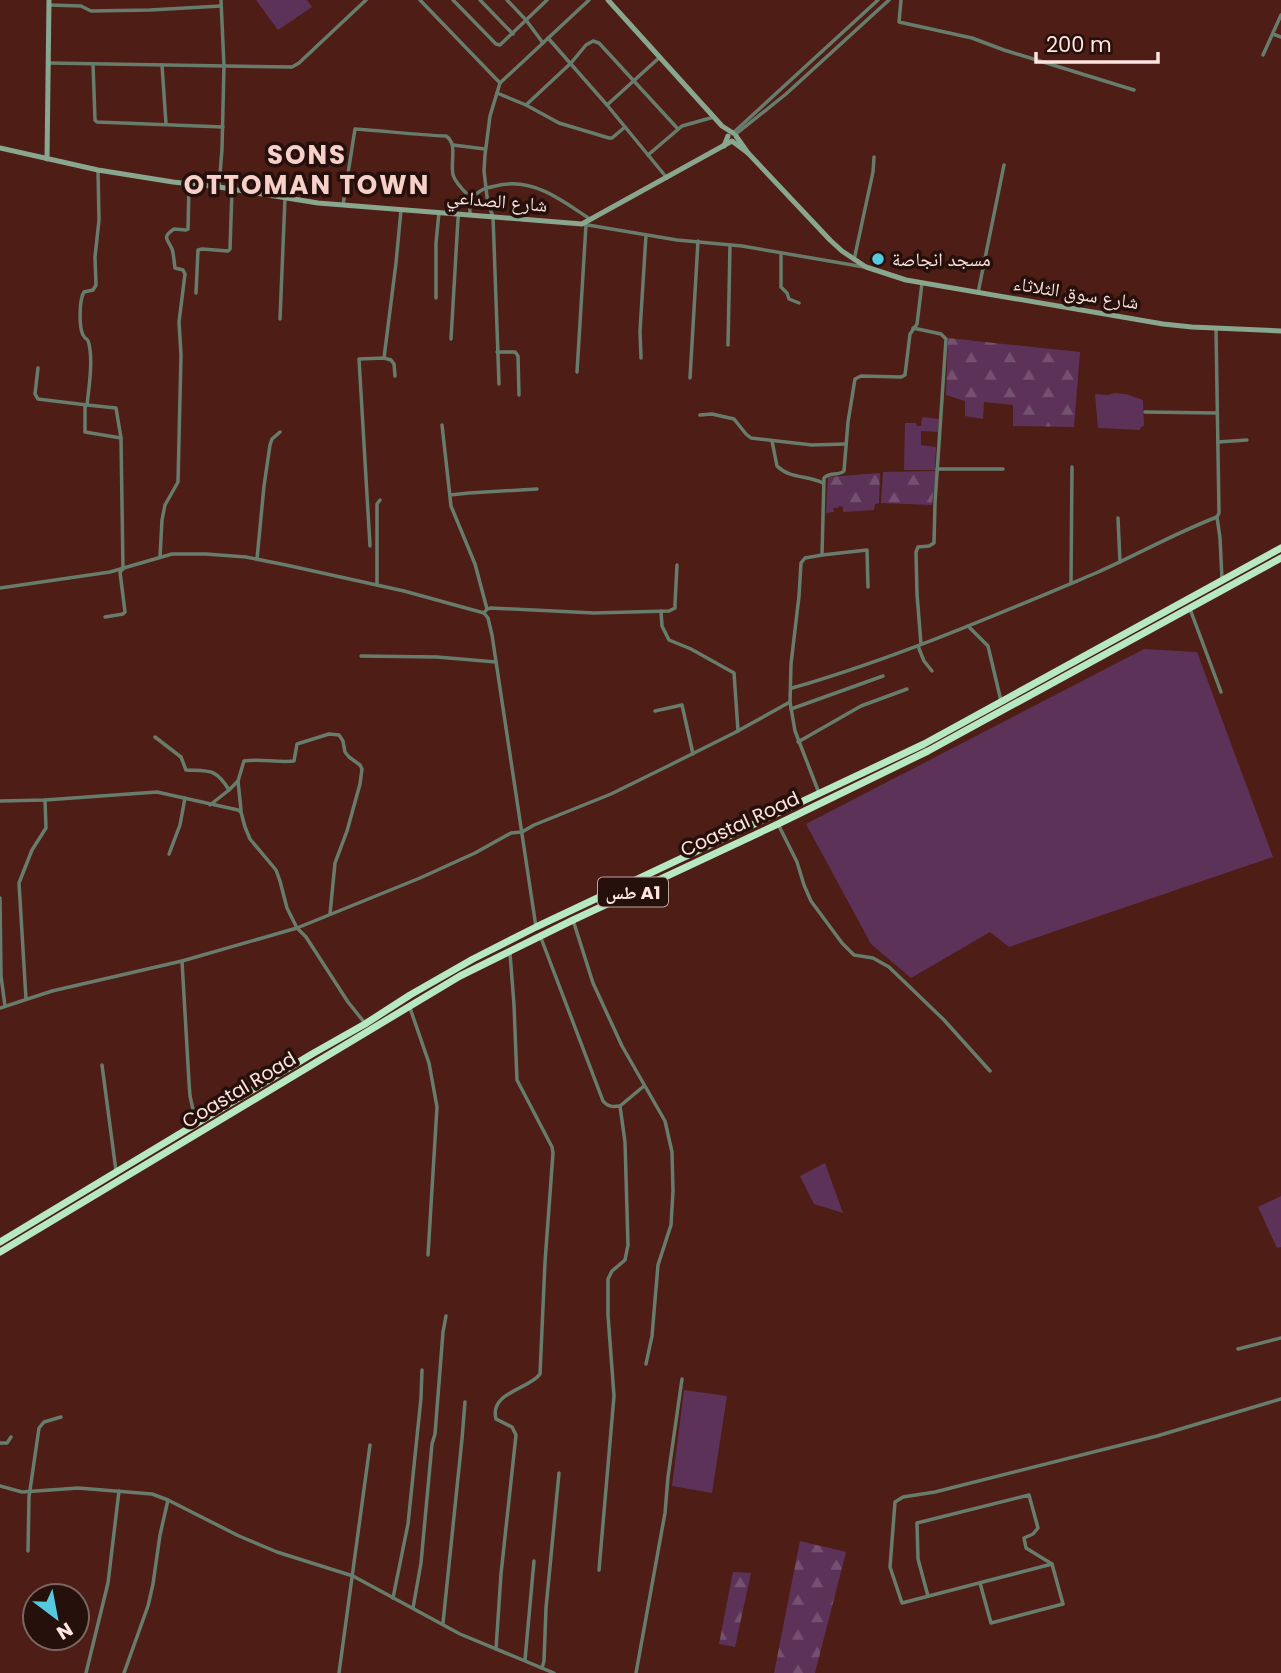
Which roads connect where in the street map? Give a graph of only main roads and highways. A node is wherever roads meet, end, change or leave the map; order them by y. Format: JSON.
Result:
{"nodes":[{"id":1,"x":1281,"y":548,"type":"edge"},
{"id":2,"x":1281,"y":558,"type":"edge"},
{"id":3,"x":1146,"y":621,"type":"junction"},
{"id":4,"x":1151,"y":630,"type":"junction"},
{"id":5,"x":631,"y":882,"type":"junction"},
{"id":6,"x":636,"y":891,"type":"junction"},
{"id":7,"x":136,"y":1165,"type":"junction"},
{"id":8,"x":0,"y":1242,"type":"edge"},
{"id":9,"x":0,"y":1252,"type":"edge"}],
"edges":[{"from":1,"to":3,"type":"highway","name":"Coastal Road"},
{"from":2,"to":4,"type":"highway","name":"Coastal Road","number":"طس A1"},
{"from":3,"to":4,"type":"highway"},
{"from":3,"to":5,"type":"highway","name":"Coastal Road"},
{"from":4,"to":6,"type":"highway","name":"Coastal Road","number":"طس A1"},
{"from":5,"to":6,"type":"highway"},
{"from":5,"to":7,"type":"highway","name":"Coastal Road"},
{"from":6,"to":7,"type":"highway","name":"Coastal Road","number":"طس A1"},
{"from":7,"to":8,"type":"highway","name":"Coastal Road"},
{"from":7,"to":9,"type":"highway","name":"Coastal Road","number":"طس A1"}]}
